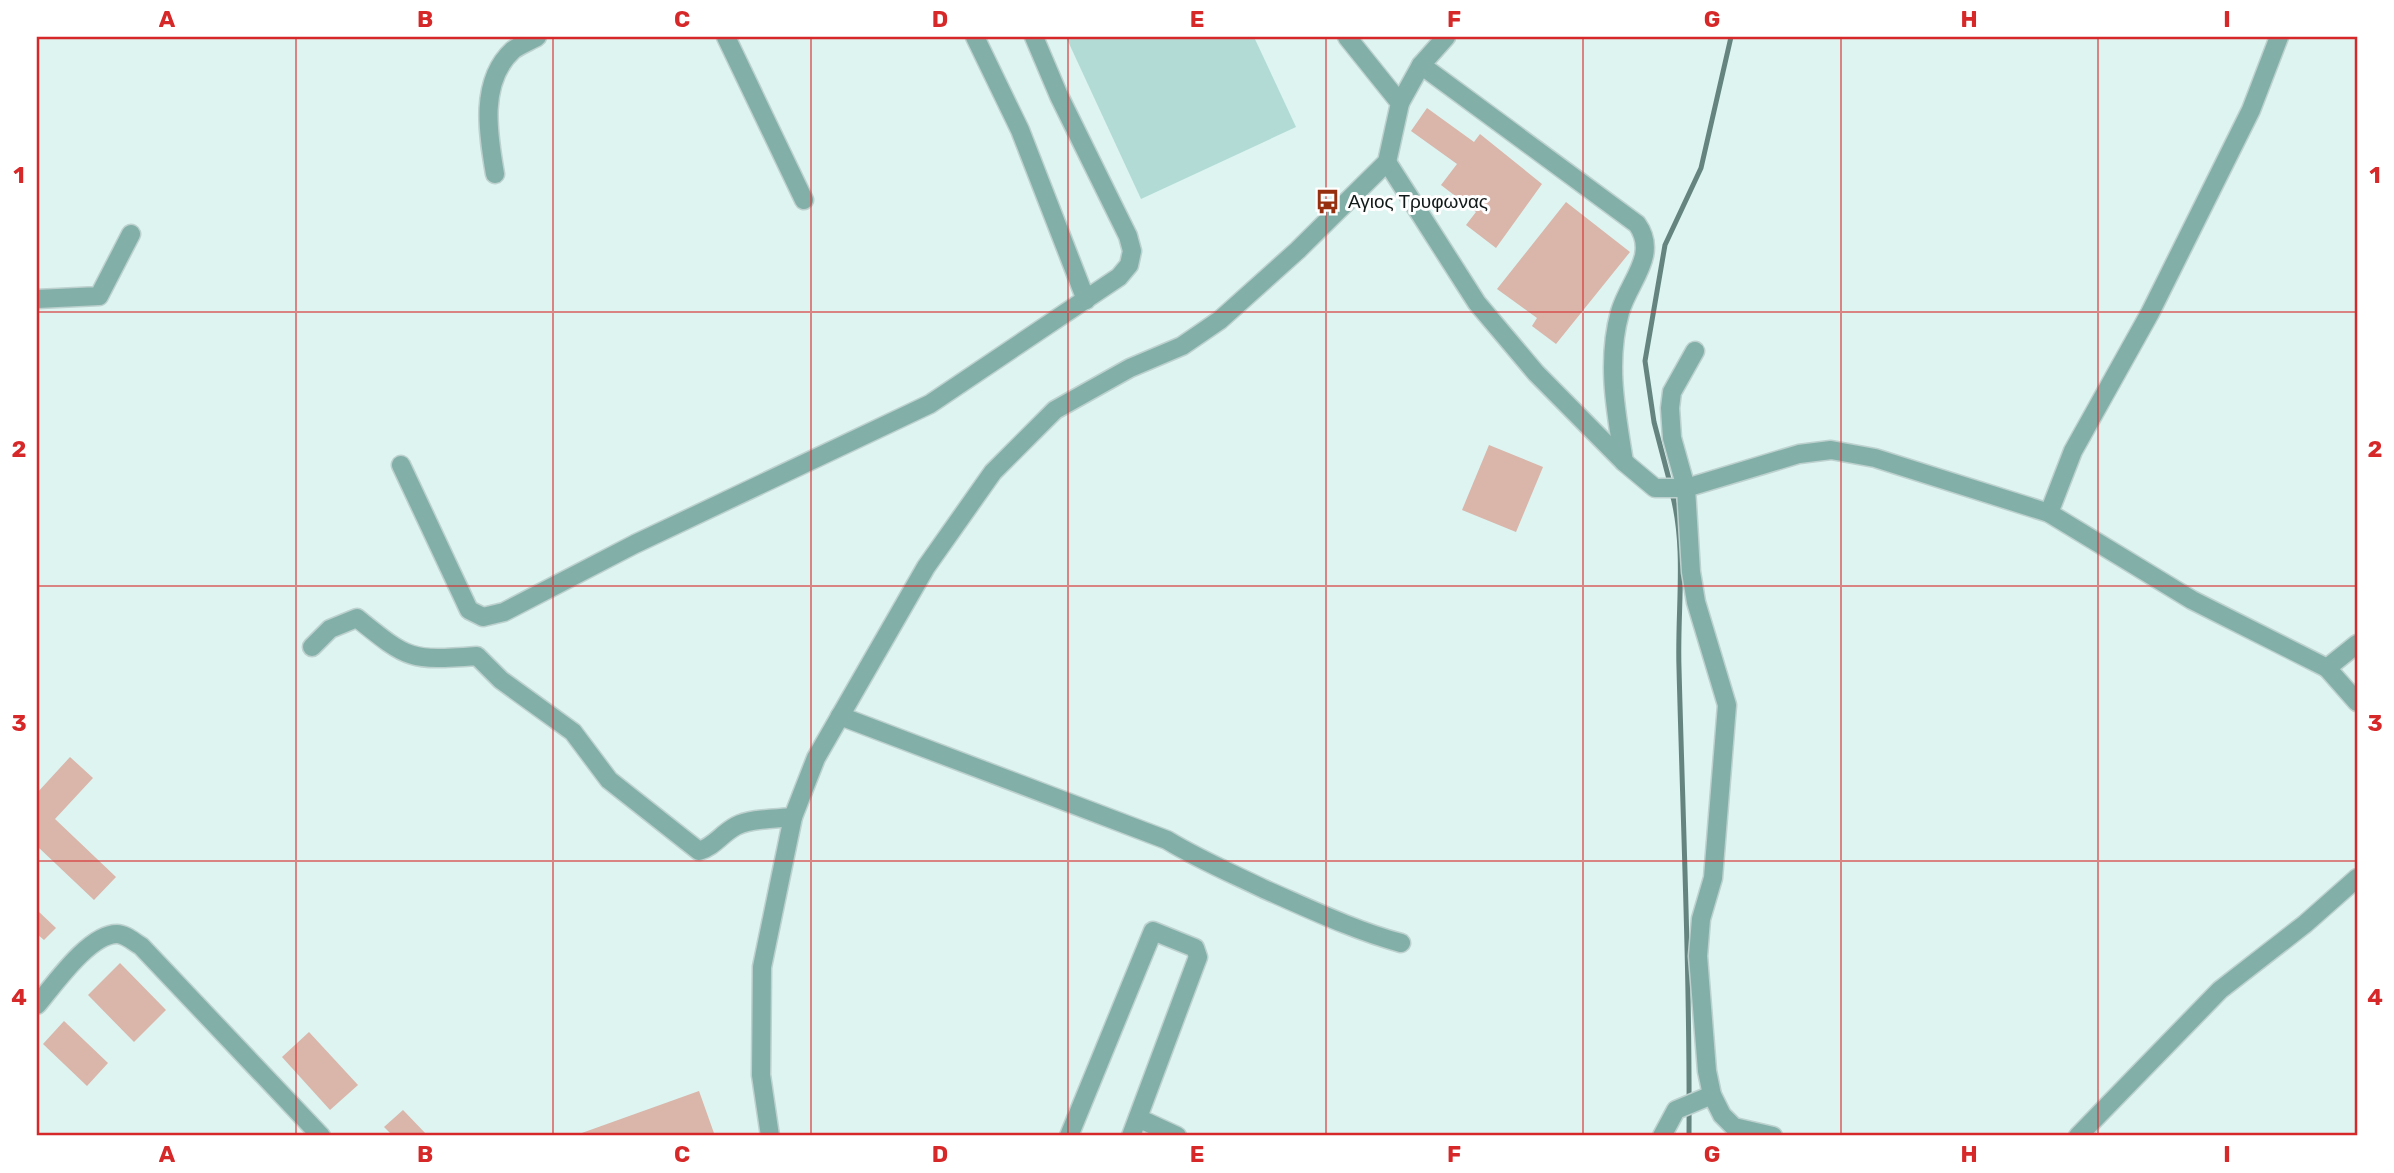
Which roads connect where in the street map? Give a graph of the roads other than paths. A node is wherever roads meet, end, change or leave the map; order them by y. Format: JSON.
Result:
{"nodes":[{"id":1,"x":537,"y":37,"type":"edge"},
{"id":2,"x":726,"y":37,"type":"edge"},
{"id":3,"x":975,"y":37,"type":"edge"},
{"id":4,"x":1034,"y":37,"type":"edge"},
{"id":5,"x":1347,"y":37,"type":"edge"},
{"id":6,"x":1446,"y":37,"type":"edge"},
{"id":7,"x":2279,"y":37,"type":"edge"},
{"id":8,"x":1422,"y":65,"type":"junction"},
{"id":9,"x":1400,"y":103,"type":"junction"},
{"id":10,"x":1387,"y":162,"type":"junction"},
{"id":11,"x":495,"y":174,"type":"dead end"},
{"id":12,"x":804,"y":200,"type":"dead end"},
{"id":13,"x":131,"y":234,"type":"dead end"},
{"id":14,"x":37,"y":299,"type":"edge"},
{"id":15,"x":1086,"y":300,"type":"junction"},
{"id":16,"x":1695,"y":351,"type":"dead end"},
{"id":17,"x":1623,"y":462,"type":"junction"},
{"id":18,"x":401,"y":465,"type":"dead end"},
{"id":19,"x":1681,"y":489,"type":"junction"},
{"id":20,"x":2049,"y":513,"type":"junction"},
{"id":21,"x":2357,"y":630,"type":"edge"},
{"id":22,"x":2353,"y":646,"type":"edge"},
{"id":23,"x":312,"y":647,"type":"dead end"},
{"id":24,"x":2327,"y":668,"type":"junction"},
{"id":25,"x":2357,"y":702,"type":"edge"},
{"id":26,"x":840,"y":716,"type":"junction"},
{"id":27,"x":793,"y":817,"type":"junction"},
{"id":28,"x":2357,"y":878,"type":"edge"},
{"id":29,"x":1401,"y":943,"type":"dead end"},
{"id":30,"x":37,"y":1005,"type":"edge"},
{"id":31,"x":1705,"y":1097,"type":"junction"},
{"id":32,"x":1138,"y":1118,"type":"junction"},
{"id":33,"x":321,"y":1136,"type":"edge"},
{"id":34,"x":770,"y":1136,"type":"edge"},
{"id":35,"x":1069,"y":1136,"type":"edge"},
{"id":36,"x":1131,"y":1136,"type":"edge"},
{"id":37,"x":1177,"y":1136,"type":"edge"},
{"id":38,"x":1662,"y":1136,"type":"edge"},
{"id":39,"x":1773,"y":1136,"type":"edge"},
{"id":40,"x":2078,"y":1136,"type":"edge"}],
"edges":[{"from":1,"to":11,"type":"street"},
{"from":2,"to":12,"type":"street"},
{"from":3,"to":15,"type":"street"},
{"from":4,"to":15,"type":"street"},
{"from":5,"to":9,"type":"street"},
{"from":6,"to":8,"type":"street"},
{"from":7,"to":20,"type":"street"},
{"from":8,"to":9,"type":"street"},
{"from":8,"to":17,"type":"street"},
{"from":9,"to":10,"type":"street"},
{"from":10,"to":17,"type":"street"},
{"from":10,"to":26,"type":"street"},
{"from":13,"to":14,"type":"street"},
{"from":15,"to":18,"type":"street"},
{"from":16,"to":19,"type":"street"},
{"from":17,"to":19,"type":"street"},
{"from":19,"to":20,"type":"street"},
{"from":19,"to":31,"type":"street"},
{"from":20,"to":24,"type":"street"},
{"from":21,"to":22,"type":"street"},
{"from":22,"to":24,"type":"street"},
{"from":23,"to":27,"type":"street"},
{"from":24,"to":25,"type":"street"},
{"from":26,"to":27,"type":"street"},
{"from":26,"to":29,"type":"street"},
{"from":27,"to":34,"type":"street"},
{"from":28,"to":40,"type":"street"},
{"from":30,"to":33,"type":"street"},
{"from":31,"to":38,"type":"street"},
{"from":31,"to":39,"type":"street"},
{"from":32,"to":35,"type":"street"},
{"from":32,"to":36,"type":"street"},
{"from":32,"to":37,"type":"street"}]}
